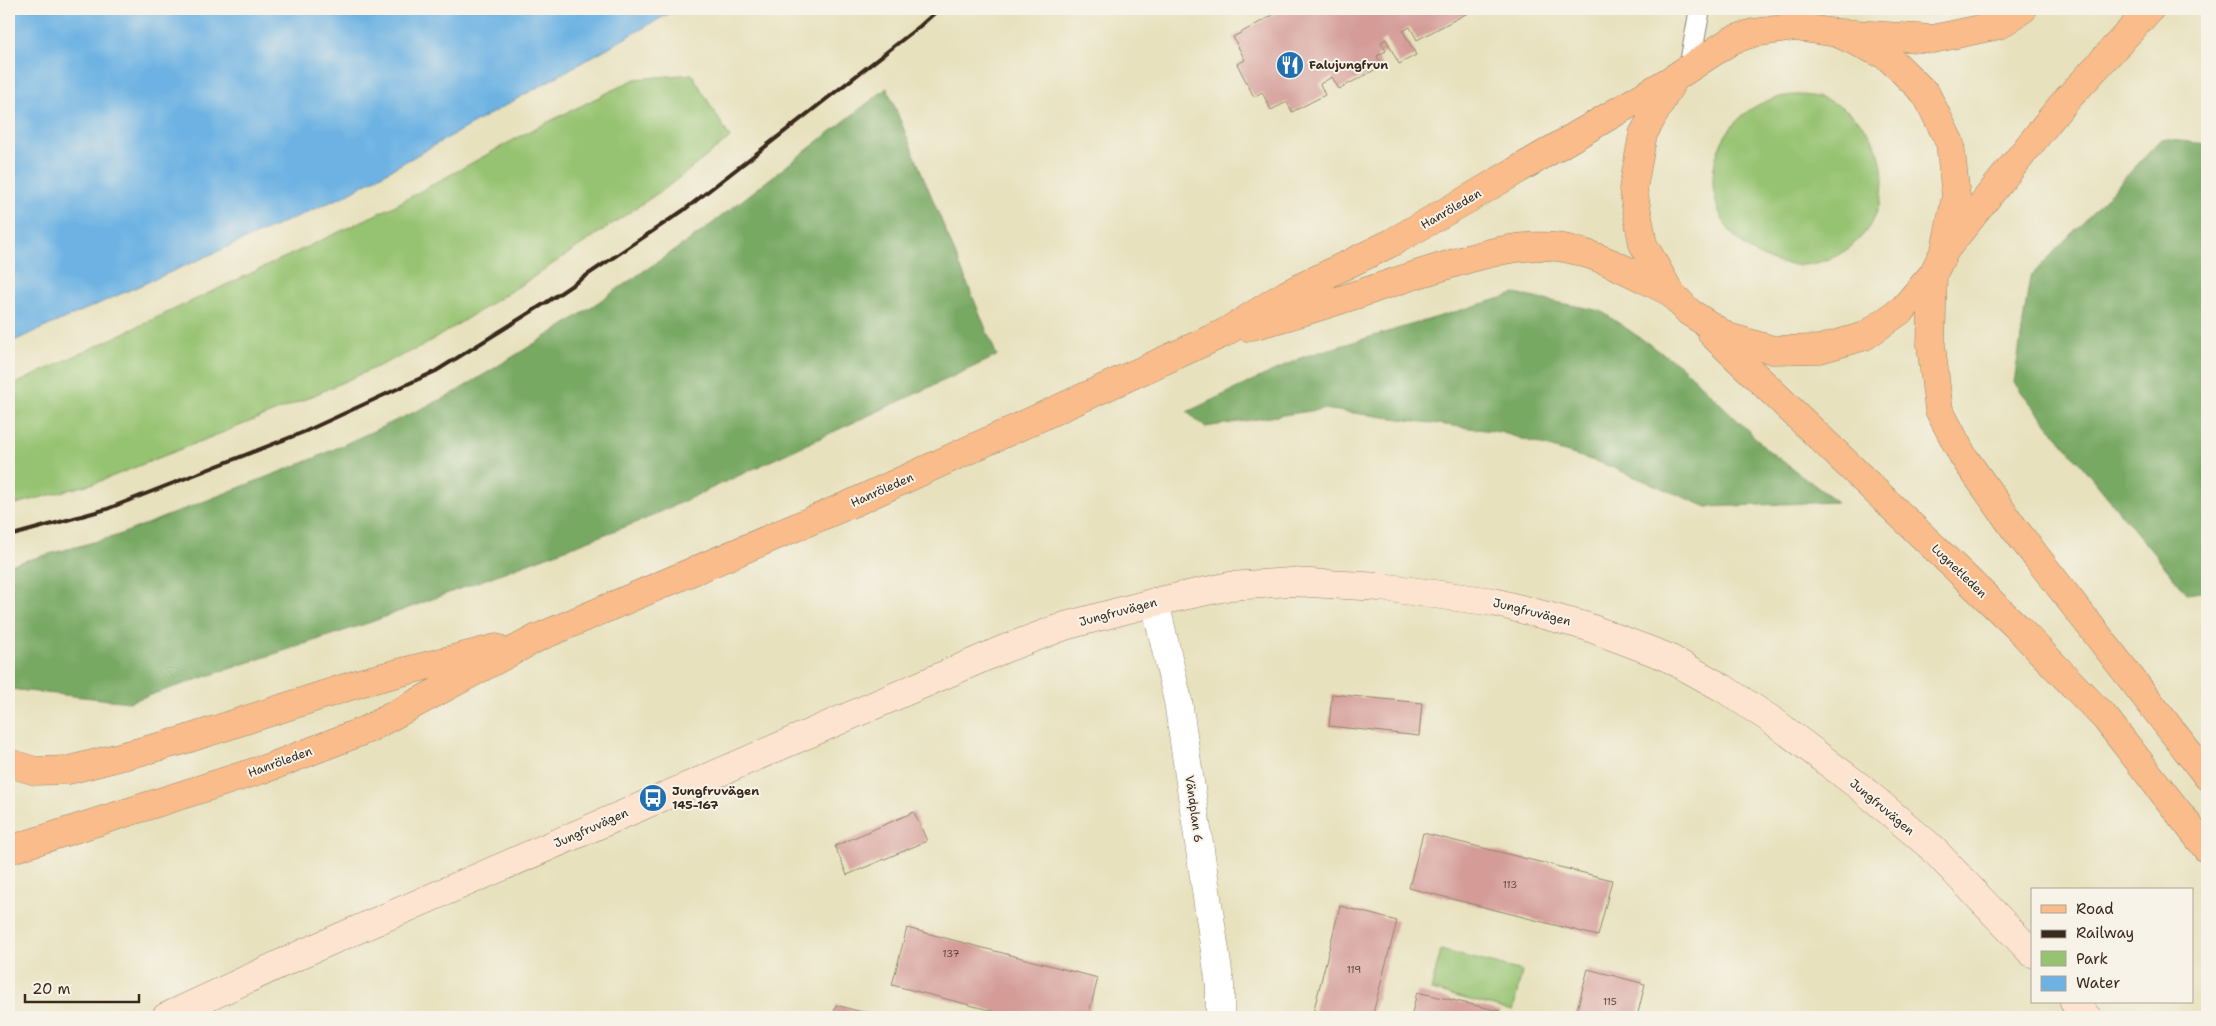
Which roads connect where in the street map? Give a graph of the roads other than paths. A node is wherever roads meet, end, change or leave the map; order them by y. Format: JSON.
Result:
{"nodes":[{"id":1,"x":1700,"y":9,"type":"edge"},
{"id":2,"x":1794,"y":9,"type":"edge"},
{"id":3,"x":2023,"y":9,"type":"edge"},
{"id":4,"x":2150,"y":9,"type":"edge"},
{"id":5,"x":1826,"y":32,"type":"junction"},
{"id":6,"x":1681,"y":73,"type":"junction"},
{"id":7,"x":1939,"y":262,"type":"junction"},
{"id":8,"x":1670,"y":292,"type":"junction"},
{"id":9,"x":1689,"y":312,"type":"junction"},
{"id":10,"x":1224,"y":333,"type":"junction"},
{"id":11,"x":1155,"y":602,"type":"junction"},
{"id":12,"x":537,"y":638,"type":"junction"},
{"id":13,"x":9,"y":763,"type":"edge"},
{"id":14,"x":2207,"y":776,"type":"edge"},
{"id":15,"x":2207,"y":849,"type":"edge"},
{"id":16,"x":9,"y":850,"type":"edge"},
{"id":17,"x":2031,"y":952,"type":"edge"},
{"id":18,"x":2076,"y":1004,"type":"edge"},
{"id":19,"x":166,"y":1017,"type":"edge"},
{"id":20,"x":1220,"y":1017,"type":"edge"},
{"id":21,"x":2087,"y":1017,"type":"edge"}],
"edges":[{"from":1,"to":6,"type":"lane"},
{"from":2,"to":5,"type":"lane"},
{"from":3,"to":5,"type":"main road","name":"Hanröleden"},
{"from":4,"to":7,"type":"main road"},
{"from":5,"to":6,"type":"main road","name":"Hanröleden"},
{"from":5,"to":7,"type":"main road"},
{"from":6,"to":8,"type":"main road"},
{"from":6,"to":10,"type":"main road","name":"Hanröleden"},
{"from":7,"to":9,"type":"main road"},
{"from":7,"to":14,"type":"main road"},
{"from":8,"to":9,"type":"main road"},
{"from":8,"to":10,"type":"main road","name":"Hanröleden"},
{"from":9,"to":15,"type":"main road","name":"Lugnetleden"},
{"from":10,"to":12,"type":"main road","name":"Hanröleden"},
{"from":11,"to":17,"type":"street","name":"Jungfruvägen"},
{"from":11,"to":19,"type":"street","name":"Jungfruvägen"},
{"from":11,"to":20,"type":"street","name":"Vändplan 6"},
{"from":12,"to":13,"type":"main road","name":"Hanröleden"},
{"from":12,"to":16,"type":"main road","name":"Hanröleden"},
{"from":18,"to":21,"type":"street"}]}
